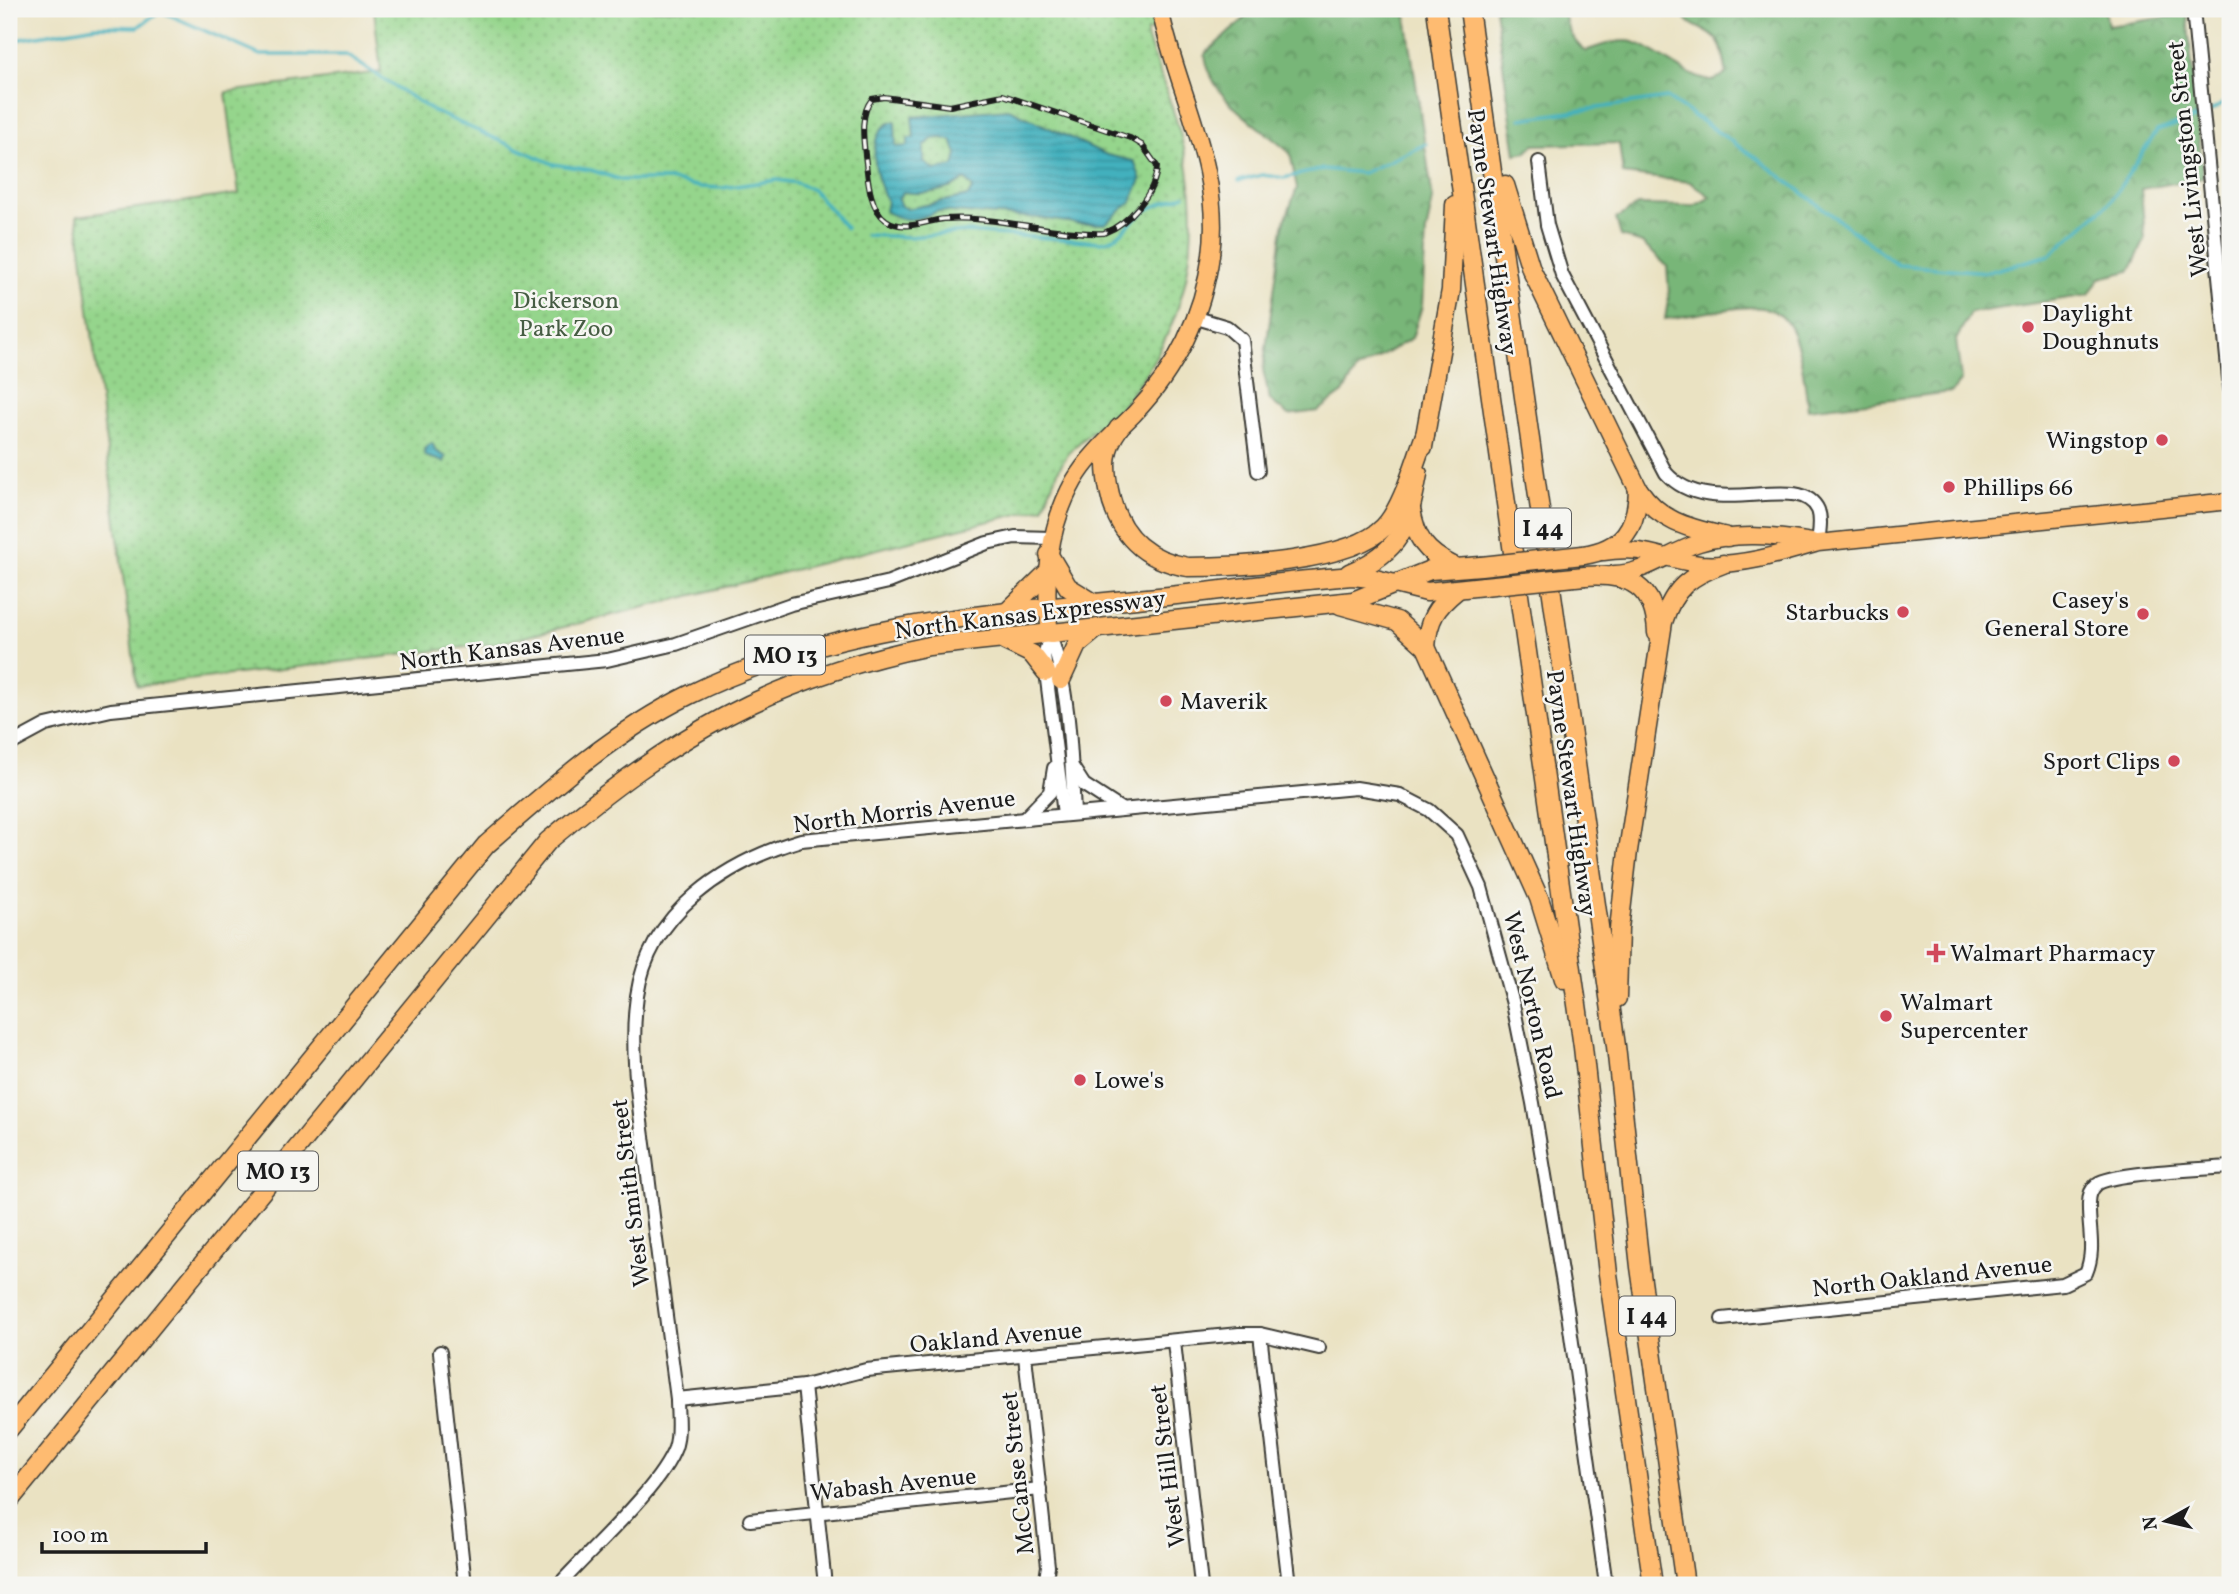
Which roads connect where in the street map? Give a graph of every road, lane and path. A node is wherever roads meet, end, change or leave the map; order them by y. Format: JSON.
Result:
{"nodes":[{"id":1,"x":1160,"y":9,"type":"edge"},
{"id":2,"x":1436,"y":9,"type":"edge"},
{"id":3,"x":1469,"y":9,"type":"edge"},
{"id":4,"x":2193,"y":9,"type":"edge"},
{"id":5,"x":1486,"y":119,"type":"junction"},
{"id":6,"x":1455,"y":138,"type":"junction"},
{"id":7,"x":1539,"y":162,"type":"dead end"},
{"id":8,"x":1197,"y":318,"type":"junction"},
{"id":9,"x":2230,"y":389,"type":"edge"},
{"id":10,"x":1119,"y":428,"type":"junction"},
{"id":11,"x":1426,"y":435,"type":"junction"},
{"id":12,"x":1258,"y":471,"type":"dead end"},
{"id":13,"x":1638,"y":489,"type":"junction"},
{"id":14,"x":2230,"y":501,"type":"edge"},
{"id":15,"x":1411,"y":509,"type":"junction"},
{"id":16,"x":1727,"y":537,"type":"junction"},
{"id":17,"x":1818,"y":543,"type":"junction"},
{"id":18,"x":1603,"y":552,"type":"junction"},
{"id":19,"x":1049,"y":555,"type":"junction"},
{"id":20,"x":1671,"y":557,"type":"junction"},
{"id":21,"x":1723,"y":564,"type":"junction"},
{"id":22,"x":1453,"y":566,"type":"junction"},
{"id":23,"x":1614,"y":574,"type":"junction"},
{"id":24,"x":1339,"y":577,"type":"junction"},
{"id":25,"x":1396,"y":584,"type":"junction"},
{"id":26,"x":1457,"y":590,"type":"junction"},
{"id":27,"x":1094,"y":603,"type":"junction"},
{"id":28,"x":1329,"y":603,"type":"junction"},
{"id":29,"x":1047,"y":608,"type":"junction"},
{"id":30,"x":1006,"y":612,"type":"junction"},
{"id":31,"x":1095,"y":630,"type":"junction"},
{"id":32,"x":1050,"y":635,"type":"junction"},
{"id":33,"x":1002,"y":639,"type":"junction"},
{"id":34,"x":1426,"y":647,"type":"junction"},
{"id":35,"x":1657,"y":647,"type":"junction"},
{"id":36,"x":1054,"y":676,"type":"junction"},
{"id":37,"x":9,"y":745,"type":"edge"},
{"id":38,"x":1057,"y":754,"type":"junction"},
{"id":39,"x":1072,"y":768,"type":"junction"},
{"id":40,"x":1121,"y":809,"type":"junction"},
{"id":41,"x":1068,"y":814,"type":"junction"},
{"id":42,"x":1025,"y":818,"type":"junction"},
{"id":43,"x":640,"y":982,"type":"joint"},
{"id":44,"x":1616,"y":1046,"type":"junction"},
{"id":45,"x":1583,"y":1047,"type":"junction"},
{"id":46,"x":2230,"y":1167,"type":"edge"},
{"id":47,"x":1722,"y":1319,"type":"dead end"},
{"id":48,"x":1261,"y":1334,"type":"junction"},
{"id":49,"x":1174,"y":1342,"type":"junction"},
{"id":50,"x":1319,"y":1348,"type":"dead end"},
{"id":51,"x":440,"y":1352,"type":"dead end"},
{"id":52,"x":1025,"y":1356,"type":"junction"},
{"id":53,"x":804,"y":1386,"type":"junction"},
{"id":54,"x":677,"y":1399,"type":"junction"},
{"id":55,"x":9,"y":1429,"type":"edge"},
{"id":56,"x":1040,"y":1489,"type":"junction"},
{"id":57,"x":9,"y":1501,"type":"edge"},
{"id":58,"x":817,"y":1514,"type":"junction"},
{"id":59,"x":750,"y":1520,"type":"dead end"},
{"id":60,"x":465,"y":1585,"type":"edge"},
{"id":61,"x":559,"y":1585,"type":"edge"},
{"id":62,"x":825,"y":1585,"type":"edge"},
{"id":63,"x":1045,"y":1585,"type":"edge"},
{"id":64,"x":1202,"y":1585,"type":"edge"},
{"id":65,"x":1289,"y":1585,"type":"edge"},
{"id":66,"x":1606,"y":1585,"type":"edge"},
{"id":67,"x":1653,"y":1585,"type":"edge"},
{"id":68,"x":1685,"y":1585,"type":"edge"}],
"edges":[{"from":1,"to":8,"type":"main road"},
{"from":2,"to":6,"type":"highway","name":"Payne Stewart Highway","number":"I 44"},
{"from":3,"to":5,"type":"highway","name":"Payne Stewart Highway","number":"I 44"},
{"from":4,"to":9,"type":"street","name":"West Livingston Street"},
{"from":5,"to":13,"type":"highway"},
{"from":5,"to":44,"type":"highway","name":"Payne Stewart Highway","number":"I 44"},
{"from":6,"to":11,"type":"highway"},
{"from":6,"to":45,"type":"highway","name":"Payne Stewart Highway","number":"I 44"},
{"from":7,"to":17,"type":"street"},
{"from":8,"to":10,"type":"main road"},
{"from":8,"to":12,"type":"street"},
{"from":10,"to":11,"type":"highway"},
{"from":10,"to":19,"type":"main road"},
{"from":11,"to":15,"type":"highway"},
{"from":13,"to":16,"type":"highway"},
{"from":13,"to":18,"type":"highway"},
{"from":14,"to":17,"type":"main road","name":"North Kansas Expressway","number":"MO 13"},
{"from":15,"to":22,"type":"highway"},
{"from":15,"to":24,"type":"highway"},
{"from":16,"to":17,"type":"main road","name":"North Kansas Expressway","number":"MO 13"},
{"from":16,"to":20,"type":"main road","name":"North Kansas Expressway","number":"MO 13"},
{"from":17,"to":21,"type":"main road","name":"North Kansas Expressway","number":"MO 13"},
{"from":18,"to":20,"type":"main road","name":"North Kansas Expressway","number":"MO 13"},
{"from":18,"to":22,"type":"highway","name":"North Kansas Expressway","number":"MO 13","bridge":true},
{"from":19,"to":27,"type":"highway"},
{"from":19,"to":29,"type":"main road"},
{"from":19,"to":30,"type":"highway"},
{"from":19,"to":37,"type":"street","name":"North Kansas Avenue"},
{"from":20,"to":21,"type":"main road","name":"North Kansas Expressway","number":"MO 13"},
{"from":20,"to":23,"type":"main road","name":"North Kansas Expressway","number":"MO 13"},
{"from":21,"to":35,"type":"highway"},
{"from":22,"to":25,"type":"highway","name":"North Kansas Expressway","number":"MO 13"},
{"from":23,"to":26,"type":"highway","name":"North Kansas Expressway","number":"MO 13","bridge":true},
{"from":23,"to":35,"type":"highway"},
{"from":24,"to":25,"type":"highway","name":"North Kansas Expressway","number":"MO 13"},
{"from":24,"to":27,"type":"highway","name":"North Kansas Expressway","number":"MO 13"},
{"from":25,"to":26,"type":"highway","name":"North Kansas Expressway","number":"MO 13"},
{"from":25,"to":28,"type":"highway","name":"North Kansas Expressway","number":"MO 13"},
{"from":26,"to":34,"type":"highway"},
{"from":27,"to":29,"type":"highway","name":"North Kansas Expressway","number":"MO 13"},
{"from":28,"to":31,"type":"highway","name":"North Kansas Expressway","number":"MO 13"},
{"from":28,"to":34,"type":"highway"},
{"from":29,"to":30,"type":"highway","name":"North Kansas Expressway","number":"MO 13"},
{"from":29,"to":32,"type":"main road"},
{"from":30,"to":55,"type":"highway","name":"North Kansas Expressway","number":"MO 13"},
{"from":31,"to":32,"type":"highway","name":"North Kansas Expressway","number":"MO 13"},
{"from":31,"to":36,"type":"highway"},
{"from":32,"to":33,"type":"highway","name":"North Kansas Expressway","number":"MO 13"},
{"from":32,"to":36,"type":"street"},
{"from":33,"to":36,"type":"highway"},
{"from":33,"to":57,"type":"highway","name":"North Kansas Expressway","number":"MO 13"},
{"from":34,"to":45,"type":"highway"},
{"from":35,"to":44,"type":"highway"},
{"from":36,"to":38,"type":"street"},
{"from":36,"to":39,"type":"street"},
{"from":38,"to":41,"type":"street"},
{"from":38,"to":42,"type":"street"},
{"from":39,"to":40,"type":"street"},
{"from":39,"to":41,"type":"street"},
{"from":40,"to":41,"type":"street","name":"West Norton Road"},
{"from":40,"to":66,"type":"street","name":"West Norton Road"},
{"from":41,"to":42,"type":"street","name":"North Morris Avenue"},
{"from":42,"to":43,"type":"street","name":"North Morris Avenue"},
{"from":43,"to":54,"type":"street","name":"West Smith Street"},
{"from":44,"to":68,"type":"highway","name":"Payne Stewart Highway","number":"I 44"},
{"from":45,"to":67,"type":"highway","name":"Payne Stewart Highway","number":"I 44"},
{"from":46,"to":47,"type":"street","name":"North Oakland Avenue"},
{"from":48,"to":49,"type":"street","name":"Oakland Avenue"},
{"from":48,"to":50,"type":"street","name":"Oakland Avenue"},
{"from":48,"to":65,"type":"street"},
{"from":49,"to":52,"type":"street","name":"Oakland Avenue"},
{"from":49,"to":64,"type":"street","name":"West Hill Street"},
{"from":51,"to":60,"type":"street"},
{"from":52,"to":53,"type":"street","name":"Oakland Avenue"},
{"from":52,"to":56,"type":"street","name":"McCanse Street"},
{"from":53,"to":54,"type":"street","name":"Oakland Avenue"},
{"from":53,"to":58,"type":"street"},
{"from":54,"to":61,"type":"street","name":"West Smith Street"},
{"from":56,"to":58,"type":"street","name":"Wabash Avenue"},
{"from":56,"to":63,"type":"street","name":"McCanse Street"},
{"from":58,"to":59,"type":"street","name":"Wabash Avenue"},
{"from":58,"to":62,"type":"street"}]}
